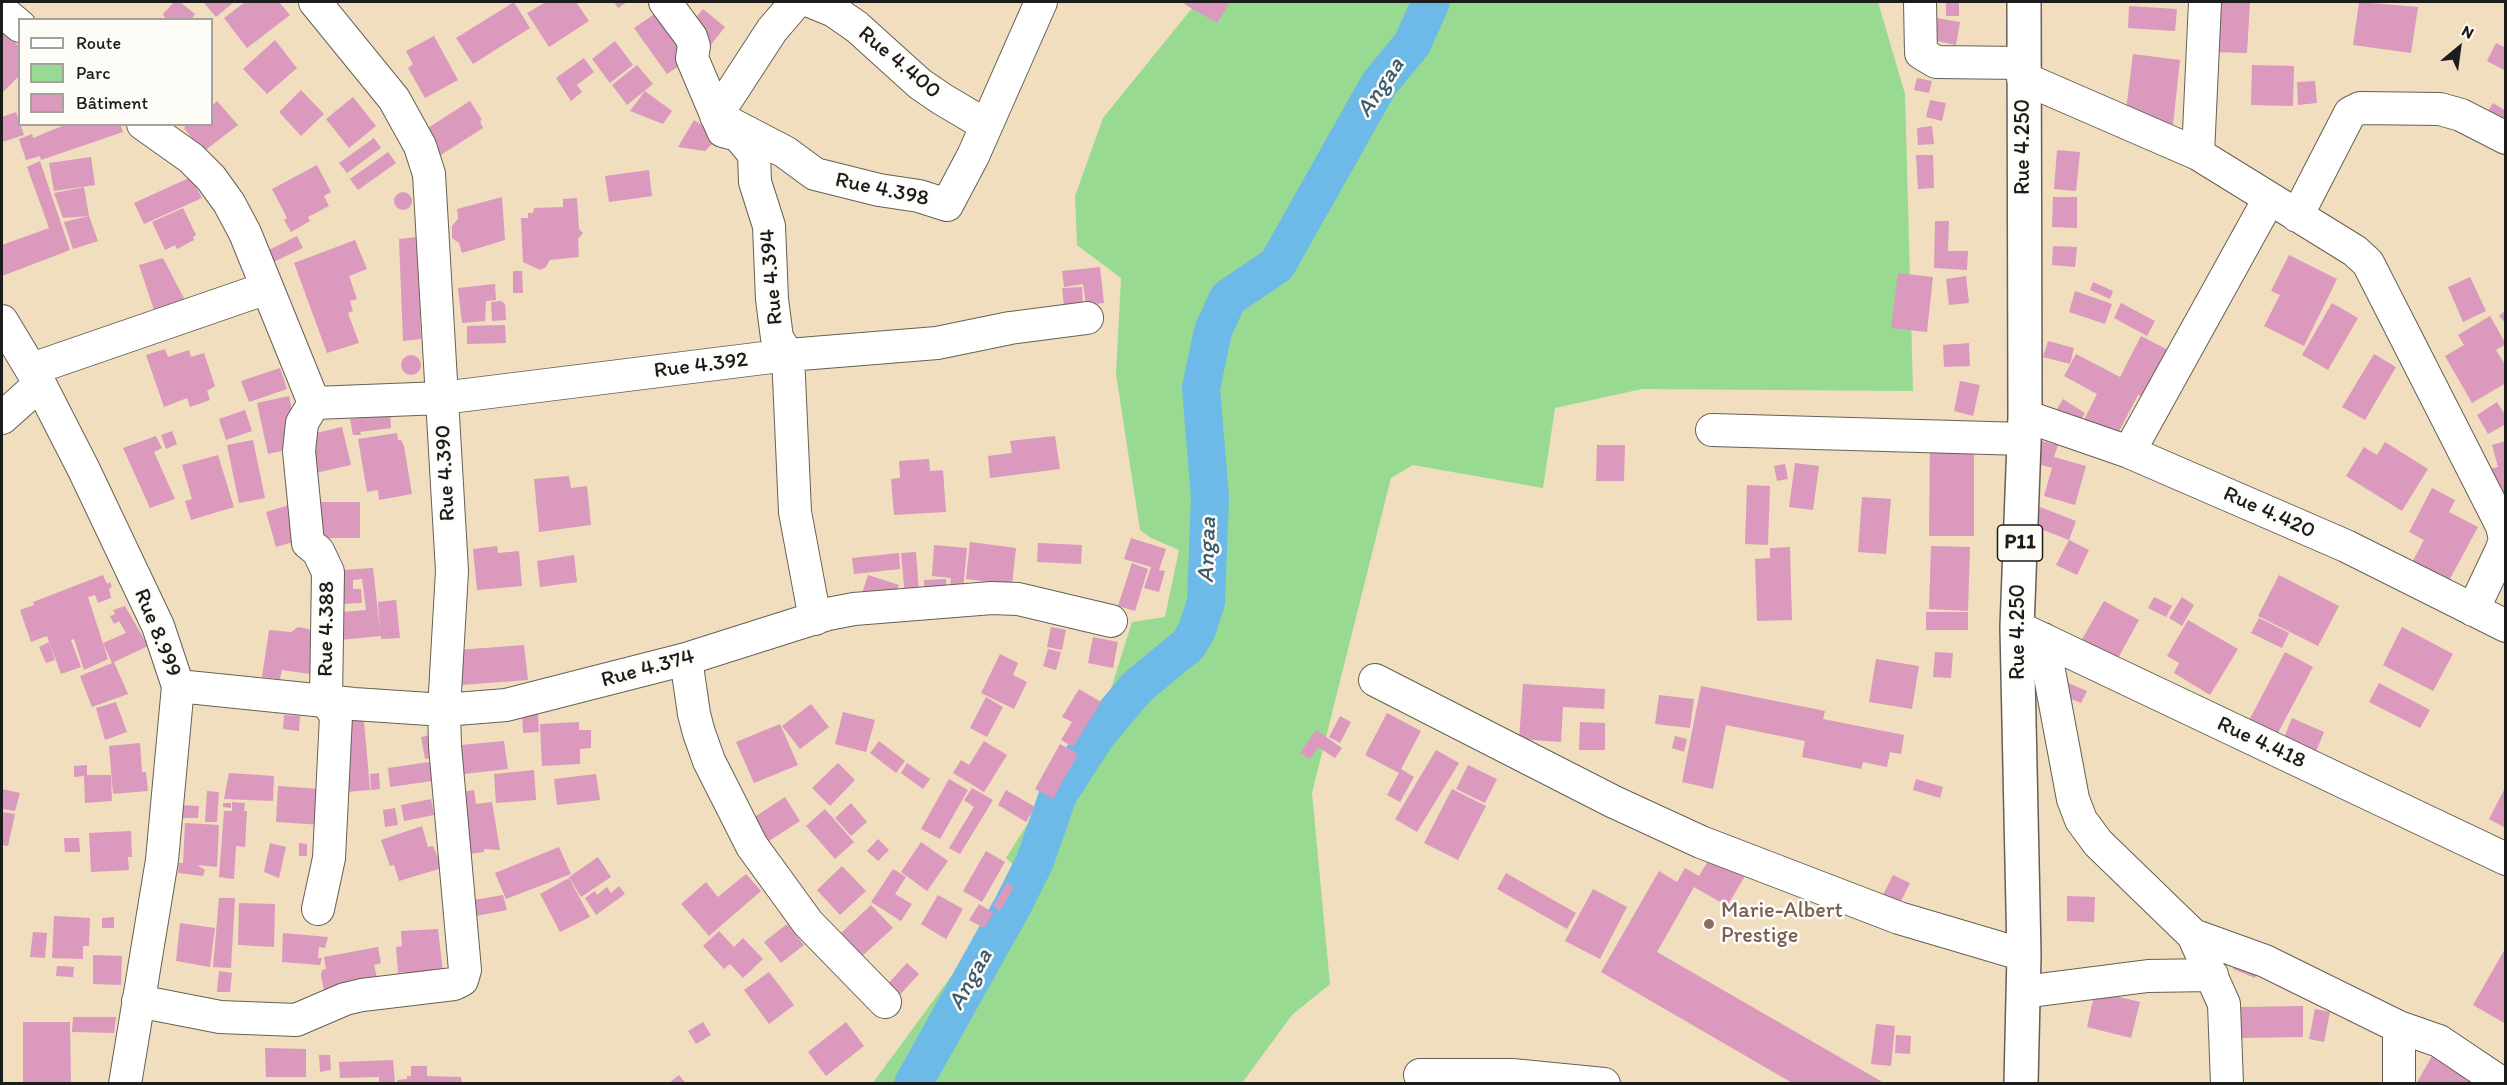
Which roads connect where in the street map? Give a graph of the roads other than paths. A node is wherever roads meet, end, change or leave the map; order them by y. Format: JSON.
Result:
{"nodes":[{"id":1,"x":315,"y":2,"type":"edge"},
{"id":2,"x":667,"y":2,"type":"edge"},
{"id":3,"x":796,"y":2,"type":"edge"},
{"id":4,"x":812,"y":2,"type":"edge"},
{"id":5,"x":1041,"y":2,"type":"edge"},
{"id":6,"x":1920,"y":2,"type":"edge"},
{"id":7,"x":2024,"y":2,"type":"edge"},
{"id":8,"x":2205,"y":2,"type":"edge"},
{"id":9,"x":2,"y":11,"type":"edge"},
{"id":10,"x":18,"y":24,"type":"edge"},
{"id":11,"x":2023,"y":70,"type":"junction"},
{"id":12,"x":716,"y":116,"type":"junction"},
{"id":13,"x":988,"y":120,"type":"junction"},
{"id":14,"x":145,"y":126,"type":"edge"},
{"id":15,"x":2505,"y":138,"type":"edge"},
{"id":16,"x":2198,"y":154,"type":"junction"},
{"id":17,"x":2268,"y":199,"type":"junction"},
{"id":18,"x":2297,"y":216,"type":"junction"},
{"id":19,"x":267,"y":288,"type":"junction"},
{"id":20,"x":1087,"y":318,"type":"dead end"},
{"id":21,"x":2,"y":321,"type":"edge"},
{"id":22,"x":788,"y":355,"type":"junction"},
{"id":23,"x":36,"y":377,"type":"junction"},
{"id":24,"x":442,"y":398,"type":"junction"},
{"id":25,"x":314,"y":403,"type":"junction"},
{"id":26,"x":2,"y":418,"type":"edge"},
{"id":27,"x":2024,"y":427,"type":"junction"},
{"id":28,"x":1712,"y":430,"type":"dead end"},
{"id":29,"x":2130,"y":452,"type":"junction"},
{"id":30,"x":2473,"y":610,"type":"junction"},
{"id":31,"x":814,"y":619,"type":"junction"},
{"id":32,"x":1111,"y":621,"type":"dead end"},
{"id":33,"x":2505,"y":626,"type":"edge"},
{"id":34,"x":2030,"y":633,"type":"junction"},
{"id":35,"x":686,"y":659,"type":"junction"},
{"id":36,"x":1375,"y":680,"type":"dead end"},
{"id":37,"x":178,"y":686,"type":"junction"},
{"id":38,"x":326,"y":700,"type":"junction"},
{"id":39,"x":444,"y":710,"type":"junction"},
{"id":40,"x":2505,"y":859,"type":"edge"},
{"id":41,"x":318,"y":909,"type":"dead end"},
{"id":42,"x":2193,"y":935,"type":"junction"},
{"id":43,"x":2024,"y":955,"type":"junction"},
{"id":44,"x":2212,"y":975,"type":"junction"},
{"id":45,"x":2023,"y":992,"type":"junction"},
{"id":46,"x":138,"y":1001,"type":"junction"},
{"id":47,"x":885,"y":1002,"type":"dead end"},
{"id":48,"x":2399,"y":1027,"type":"junction"},
{"id":49,"x":1420,"y":1075,"type":"dead end"},
{"id":50,"x":125,"y":1083,"type":"edge"},
{"id":51,"x":1604,"y":1083,"type":"edge"},
{"id":52,"x":2021,"y":1083,"type":"edge"},
{"id":53,"x":2228,"y":1083,"type":"edge"},
{"id":54,"x":2399,"y":1083,"type":"edge"},
{"id":55,"x":2503,"y":1083,"type":"edge"}],
"edges":[{"from":1,"to":24,"type":"street","name":"Rue 4.390"},
{"from":2,"to":12,"type":"street","name":"Rue 4.394"},
{"from":3,"to":12,"type":"street"},
{"from":4,"to":13,"type":"street","name":"Rue 4.400"},
{"from":5,"to":13,"type":"street","name":"Rue 4.398"},
{"from":6,"to":11,"type":"street"},
{"from":7,"to":11,"type":"main road","name":"Rue 4.250","number":"P11"},
{"from":8,"to":16,"type":"street"},
{"from":9,"to":10,"type":"street"},
{"from":11,"to":16,"type":"street"},
{"from":11,"to":27,"type":"main road","name":"Rue 4.250","number":"P11"},
{"from":12,"to":13,"type":"street","name":"Rue 4.398"},
{"from":12,"to":22,"type":"street","name":"Rue 4.394"},
{"from":14,"to":19,"type":"street"},
{"from":15,"to":18,"type":"street"},
{"from":16,"to":17,"type":"street"},
{"from":17,"to":18,"type":"street"},
{"from":17,"to":29,"type":"street"},
{"from":18,"to":30,"type":"street"},
{"from":19,"to":23,"type":"street"},
{"from":19,"to":25,"type":"street"},
{"from":20,"to":22,"type":"street","name":"Rue 4.392"},
{"from":21,"to":23,"type":"street","name":"Rue 8.999"},
{"from":22,"to":24,"type":"street","name":"Rue 4.392"},
{"from":22,"to":31,"type":"street","name":"Rue 4.394"},
{"from":23,"to":26,"type":"street"},
{"from":23,"to":37,"type":"street","name":"Rue 8.999"},
{"from":24,"to":25,"type":"street","name":"Rue 4.392"},
{"from":24,"to":39,"type":"street","name":"Rue 4.390"},
{"from":25,"to":38,"type":"street","name":"Rue 4.388"},
{"from":27,"to":28,"type":"street","name":"Rue 4.420"},
{"from":27,"to":29,"type":"street","name":"Rue 4.420"},
{"from":27,"to":34,"type":"main road","name":"Rue 4.250","number":"P11"},
{"from":29,"to":30,"type":"street","name":"Rue 4.420"},
{"from":30,"to":33,"type":"street","name":"Rue 4.420"},
{"from":31,"to":32,"type":"street","name":"Rue 4.374"},
{"from":31,"to":35,"type":"street","name":"Rue 4.374"},
{"from":34,"to":40,"type":"street","name":"Rue 4.418"},
{"from":34,"to":42,"type":"street"},
{"from":34,"to":43,"type":"main road","name":"Rue 4.250","number":"P11"},
{"from":35,"to":39,"type":"street","name":"Rue 4.374"},
{"from":35,"to":47,"type":"street"},
{"from":36,"to":43,"type":"street"},
{"from":37,"to":38,"type":"street","name":"Rue 4.374"},
{"from":37,"to":46,"type":"street","name":"Rue 8.999"},
{"from":38,"to":39,"type":"street","name":"Rue 4.374"},
{"from":38,"to":41,"type":"street","name":"Rue 4.388"},
{"from":39,"to":46,"type":"street","name":"Rue 4.390"},
{"from":42,"to":44,"type":"street"},
{"from":42,"to":48,"type":"street"},
{"from":43,"to":45,"type":"main road","name":"Rue 4.250","number":"P11"},
{"from":44,"to":45,"type":"street"},
{"from":44,"to":53,"type":"street"},
{"from":45,"to":52,"type":"main road","name":"Rue 4.250","number":"P11"},
{"from":46,"to":50,"type":"street","name":"Rue 8.999"},
{"from":48,"to":54,"type":"street"},
{"from":48,"to":55,"type":"street"},
{"from":49,"to":51,"type":"street"}]}
